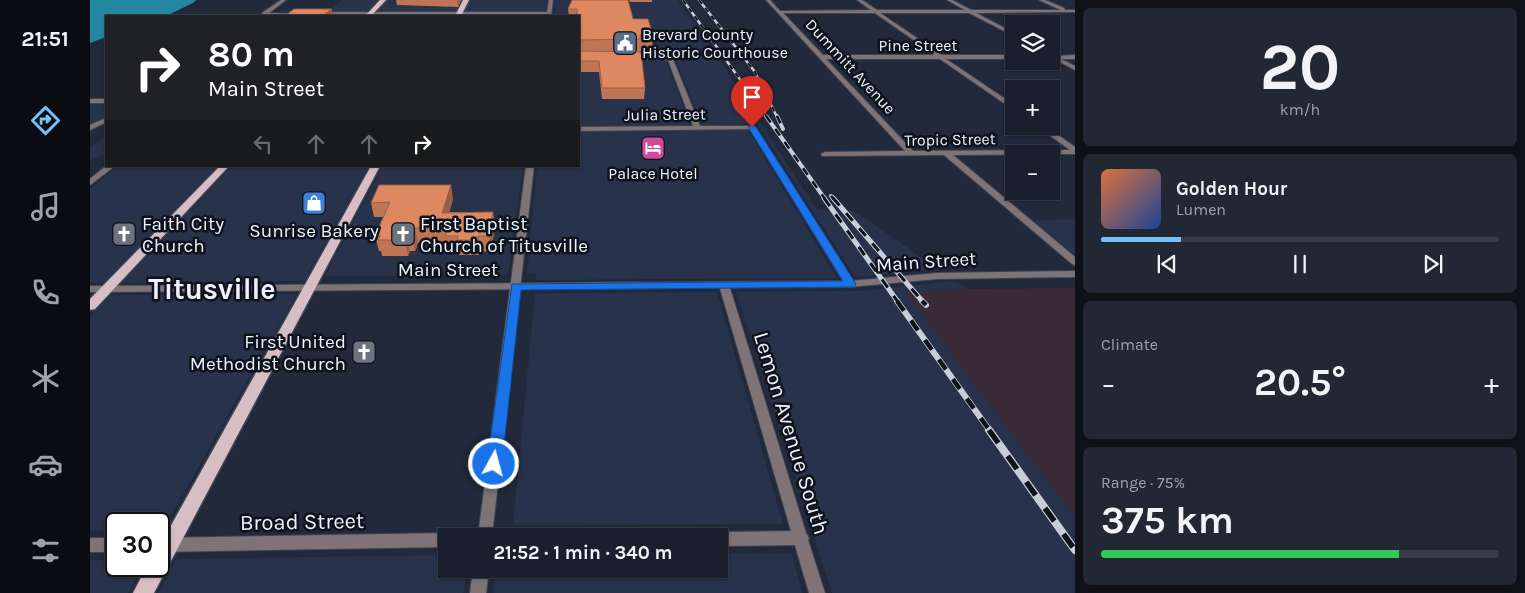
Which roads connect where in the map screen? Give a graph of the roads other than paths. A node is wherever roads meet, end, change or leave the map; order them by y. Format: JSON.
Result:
{"nodes":[{"id":1,"x":284,"y":0,"type":"edge"},
{"id":2,"x":383,"y":0,"type":"edge"},
{"id":3,"x":466,"y":0,"type":"edge"},
{"id":4,"x":551,"y":0,"type":"edge"},
{"id":5,"x":768,"y":0,"type":"edge"},
{"id":6,"x":859,"y":0,"type":"edge"},
{"id":7,"x":948,"y":0,"type":"edge"},
{"id":8,"x":1041,"y":0,"type":"edge"},
{"id":9,"x":1066,"y":11,"type":"junction"},
{"id":10,"x":780,"y":12,"type":"junction"},
{"id":11,"x":875,"y":12,"type":"junction"},
{"id":12,"x":970,"y":12,"type":"junction"},
{"id":13,"x":1075,"y":13,"type":"edge"},
{"id":14,"x":549,"y":14,"type":"edge"},
{"id":15,"x":263,"y":15,"type":"edge"},
{"id":16,"x":369,"y":15,"type":"edge"},
{"id":17,"x":459,"y":15,"type":"edge"},
{"id":18,"x":1005,"y":30,"type":"edge"},
{"id":19,"x":1060,"y":56,"type":"edge"},
{"id":20,"x":940,"y":57,"type":"junction"},
{"id":21,"x":1005,"y":57,"type":"edge"},
{"id":22,"x":1075,"y":57,"type":"edge"},
{"id":23,"x":624,"y":58,"type":"edge"},
{"id":24,"x":822,"y":58,"type":"junction"},
{"id":25,"x":1060,"y":60,"type":"edge"},
{"id":26,"x":1075,"y":68,"type":"edge"},
{"id":27,"x":90,"y":101,"type":"edge"},
{"id":28,"x":105,"y":101,"type":"edge"},
{"id":29,"x":1005,"y":102,"type":"edge"},
{"id":30,"x":105,"y":120,"type":"edge"},
{"id":31,"x":697,"y":127,"type":"junction"},
{"id":32,"x":90,"y":128,"type":"edge"},
{"id":33,"x":580,"y":129,"type":"edge"},
{"id":34,"x":1053,"y":135,"type":"edge"},
{"id":35,"x":1075,"y":151,"type":"edge"},
{"id":36,"x":946,"y":153,"type":"junction"},
{"id":37,"x":825,"y":154,"type":"dead end"},
{"id":38,"x":911,"y":154,"type":"junction"},
{"id":39,"x":110,"y":167,"type":"edge"},
{"id":40,"x":224,"y":167,"type":"edge"},
{"id":41,"x":375,"y":167,"type":"edge"},
{"id":42,"x":530,"y":167,"type":"edge"},
{"id":43,"x":90,"y":183,"type":"edge"},
{"id":44,"x":1075,"y":262,"type":"edge"},
{"id":45,"x":1075,"y":274,"type":"edge"},
{"id":46,"x":850,"y":284,"type":"junction"},
{"id":47,"x":724,"y":285,"type":"junction"},
{"id":48,"x":516,"y":286,"type":"junction"},
{"id":49,"x":310,"y":287,"type":"junction"},
{"id":50,"x":90,"y":289,"type":"edge"},
{"id":51,"x":106,"y":289,"type":"junction"},
{"id":52,"x":90,"y":306,"type":"edge"},
{"id":53,"x":486,"y":528,"type":"edge"},
{"id":54,"x":170,"y":533,"type":"edge"},
{"id":55,"x":802,"y":538,"type":"junction"},
{"id":56,"x":728,"y":539,"type":"edge"},
{"id":57,"x":438,"y":540,"type":"edge"},
{"id":58,"x":170,"y":544,"type":"edge"},
{"id":59,"x":105,"y":545,"type":"edge"},
{"id":60,"x":90,"y":546,"type":"edge"},
{"id":61,"x":152,"y":577,"type":"edge"},
{"id":62,"x":480,"y":578,"type":"edge"},
{"id":63,"x":143,"y":593,"type":"edge"},
{"id":64,"x":478,"y":593,"type":"edge"},
{"id":65,"x":817,"y":593,"type":"edge"}],
"edges":[{"from":1,"to":15,"type":"street"},
{"from":2,"to":16,"type":"main road"},
{"from":3,"to":17,"type":"main road"},
{"from":4,"to":14,"type":"street"},
{"from":5,"to":10,"type":"street","name":"Dummitt Avenue"},
{"from":6,"to":11,"type":"street"},
{"from":7,"to":12,"type":"street"},
{"from":8,"to":9,"type":"street"},
{"from":9,"to":12,"type":"street"},
{"from":9,"to":13,"type":"street"},
{"from":10,"to":11,"type":"street"},
{"from":10,"to":24,"type":"street","name":"Dummitt Avenue"},
{"from":11,"to":12,"type":"street"},
{"from":11,"to":20,"type":"street"},
{"from":12,"to":18,"type":"street"},
{"from":14,"to":17,"type":"street"},
{"from":15,"to":16,"type":"street"},
{"from":16,"to":17,"type":"street"},
{"from":19,"to":22,"type":"street"},
{"from":20,"to":21,"type":"street","name":"Pine Street"},
{"from":20,"to":24,"type":"street","name":"Pine Street"},
{"from":20,"to":29,"type":"street"},
{"from":23,"to":31,"type":"street"},
{"from":24,"to":38,"type":"street","name":"Dummitt Avenue"},
{"from":25,"to":26,"type":"street"},
{"from":27,"to":28,"type":"street"},
{"from":30,"to":32,"type":"street"},
{"from":31,"to":33,"type":"street","name":"Julia Street"},
{"from":31,"to":46,"type":"street","name":"Julia Street"},
{"from":34,"to":35,"type":"street"},
{"from":35,"to":36,"type":"street","name":"Tropic Street"},
{"from":36,"to":38,"type":"street","name":"Tropic Street"},
{"from":36,"to":44,"type":"street"},
{"from":37,"to":38,"type":"street","name":"Tropic Street"},
{"from":39,"to":43,"type":"street"},
{"from":40,"to":51,"type":"main road"},
{"from":41,"to":49,"type":"main road"},
{"from":42,"to":48,"type":"street"},
{"from":45,"to":46,"type":"street","name":"Main Street"},
{"from":46,"to":47,"type":"street","name":"Main Street"},
{"from":47,"to":48,"type":"street","name":"Main Street"},
{"from":47,"to":55,"type":"street","name":"Lemon Avenue South"},
{"from":48,"to":49,"type":"street","name":"Main Street"},
{"from":48,"to":53,"type":"street"},
{"from":49,"to":51,"type":"street","name":"Main Street"},
{"from":49,"to":54,"type":"main road"},
{"from":50,"to":51,"type":"street","name":"Main Street"},
{"from":51,"to":52,"type":"main road"},
{"from":55,"to":56,"type":"street"},
{"from":55,"to":65,"type":"street","name":"Lemon Avenue South"},
{"from":57,"to":58,"type":"street","name":"Broad Street"},
{"from":59,"to":60,"type":"street"},
{"from":61,"to":63,"type":"main road"},
{"from":62,"to":64,"type":"street"}]}
